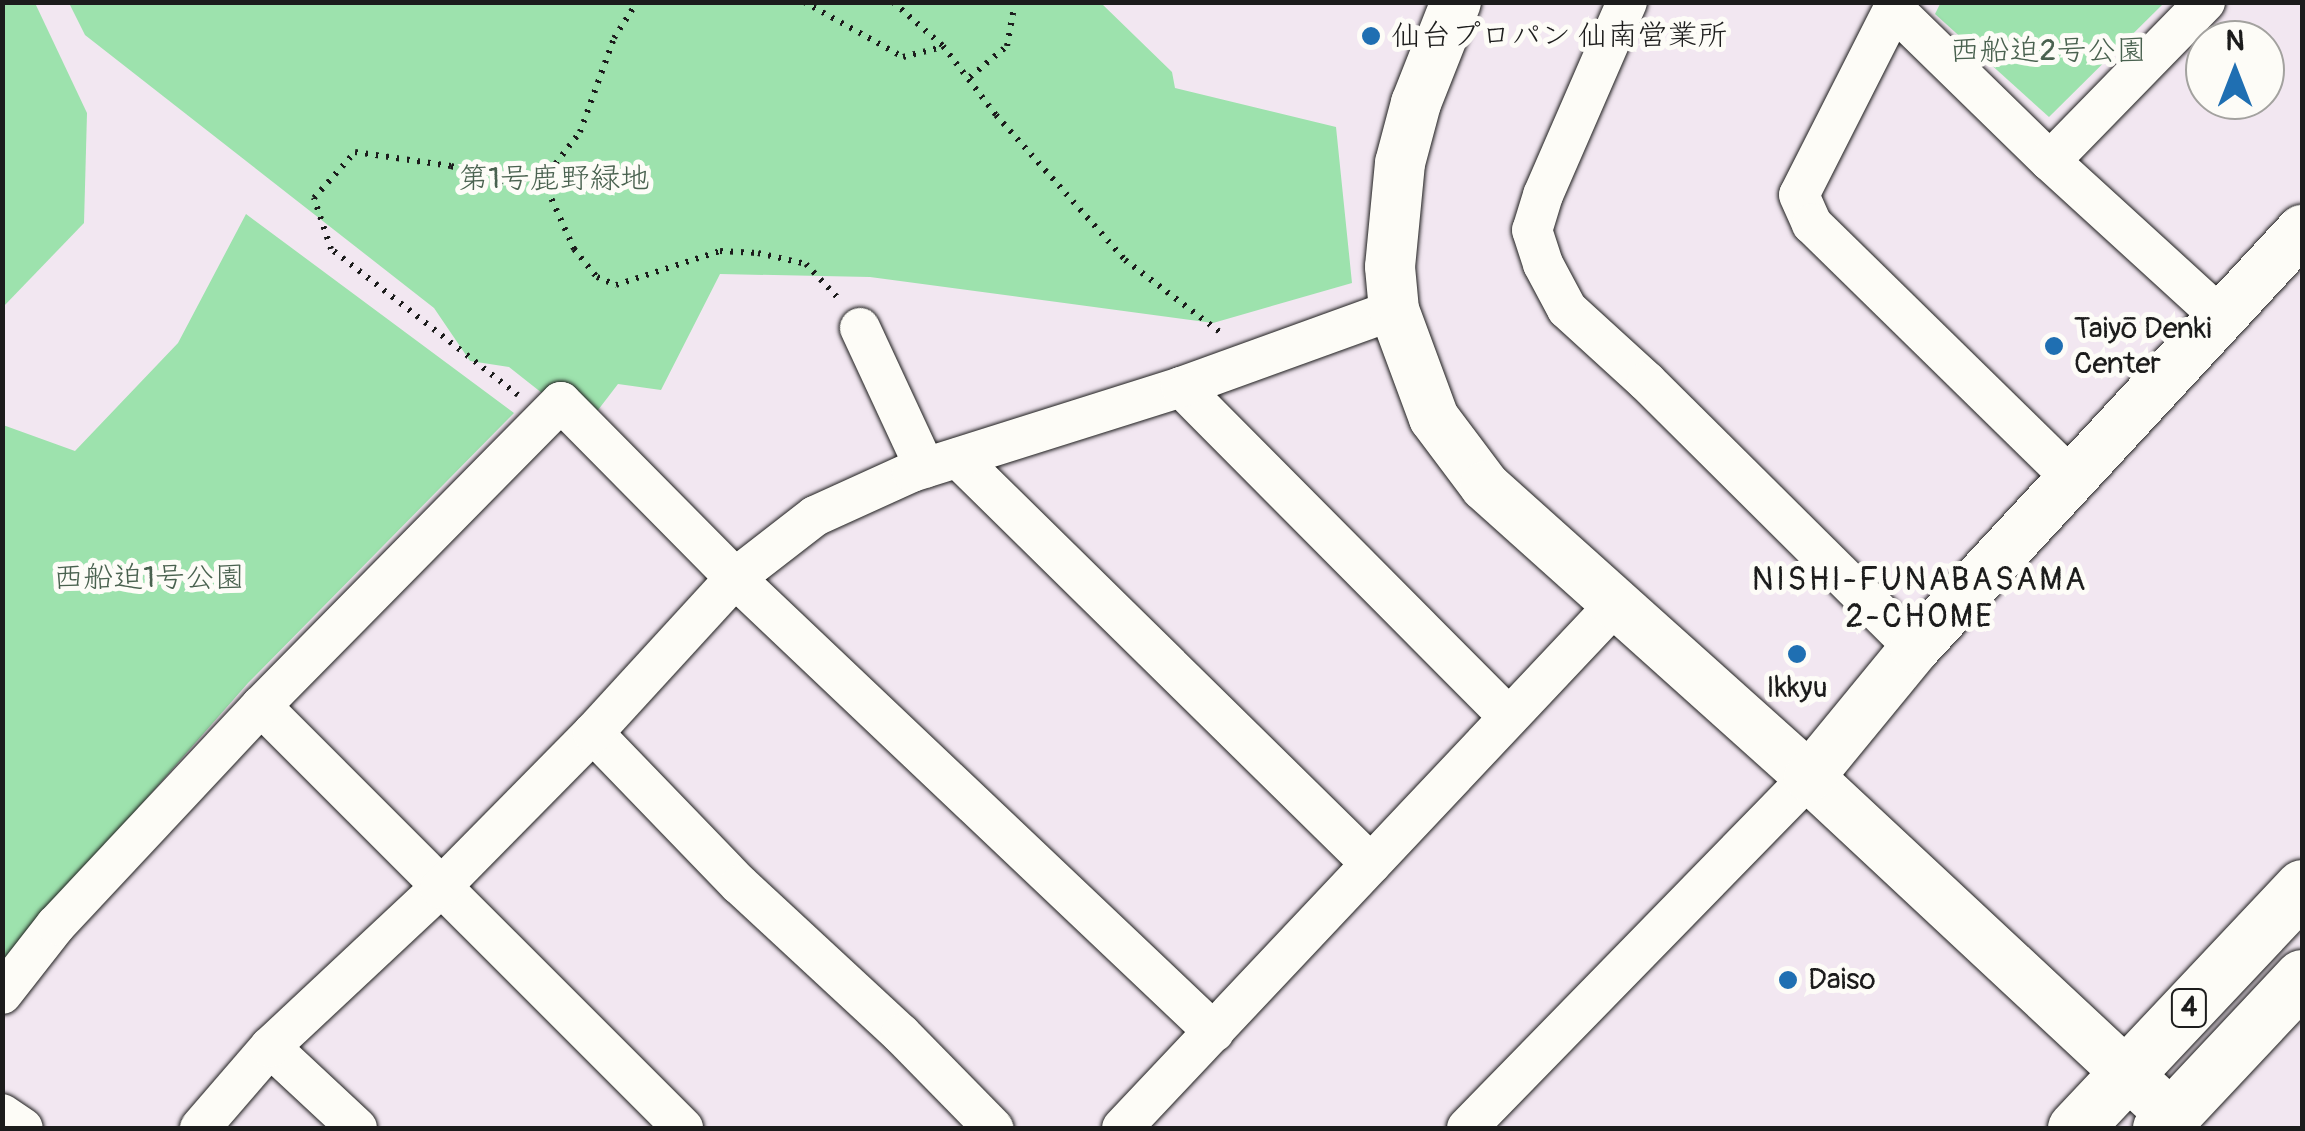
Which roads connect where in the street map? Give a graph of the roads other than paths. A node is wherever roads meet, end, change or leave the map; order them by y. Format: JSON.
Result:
{"nodes":[{"id":1,"x":1456,"y":2,"type":"edge"},
{"id":2,"x":1627,"y":2,"type":"edge"},
{"id":3,"x":2205,"y":2,"type":"edge"},
{"id":4,"x":1895,"y":6,"type":"edge"},
{"id":5,"x":2050,"y":161,"type":"junction"},
{"id":6,"x":2302,"y":230,"type":"edge"},
{"id":7,"x":1394,"y":310,"type":"junction"},
{"id":8,"x":2221,"y":317,"type":"junction"},
{"id":9,"x":860,"y":328,"type":"road end"},
{"id":10,"x":1181,"y":387,"type":"junction"},
{"id":11,"x":941,"y":463,"type":"junction"},
{"id":12,"x":2070,"y":477,"type":"junction"},
{"id":13,"x":734,"y":578,"type":"junction"},
{"id":14,"x":1616,"y":604,"type":"junction"},
{"id":15,"x":1915,"y":648,"type":"junction"},
{"id":16,"x":261,"y":706,"type":"junction"},
{"id":17,"x":1509,"y":717,"type":"junction"},
{"id":18,"x":593,"y":733,"type":"junction"},
{"id":19,"x":1808,"y":777,"type":"junction"},
{"id":20,"x":1372,"y":864,"type":"junction"},
{"id":21,"x":2302,"y":887,"type":"edge"},
{"id":22,"x":440,"y":888,"type":"junction"},
{"id":23,"x":2302,"y":977,"type":"edge"},
{"id":24,"x":2,"y":994,"type":"edge"},
{"id":25,"x":1214,"y":1032,"type":"junction"},
{"id":26,"x":270,"y":1047,"type":"junction"},
{"id":27,"x":2126,"y":1076,"type":"junction"},
{"id":28,"x":2,"y":1114,"type":"edge"},
{"id":29,"x":2173,"y":1124,"type":"edge"},
{"id":30,"x":24,"y":1128,"type":"edge"},
{"id":31,"x":200,"y":1128,"type":"edge"},
{"id":32,"x":357,"y":1128,"type":"edge"},
{"id":33,"x":683,"y":1128,"type":"edge"},
{"id":34,"x":993,"y":1128,"type":"edge"},
{"id":35,"x":1122,"y":1128,"type":"edge"},
{"id":36,"x":1467,"y":1128,"type":"edge"},
{"id":37,"x":2075,"y":1128,"type":"edge"}],
"edges":[{"from":1,"to":7,"type":"street"},
{"from":2,"to":15,"type":"street"},
{"from":3,"to":5,"type":"street"},
{"from":4,"to":5,"type":"street"},
{"from":4,"to":12,"type":"street"},
{"from":5,"to":8,"type":"street"},
{"from":6,"to":8,"type":"street"},
{"from":7,"to":10,"type":"street"},
{"from":7,"to":14,"type":"street"},
{"from":8,"to":12,"type":"street"},
{"from":9,"to":11,"type":"street"},
{"from":10,"to":11,"type":"street"},
{"from":10,"to":17,"type":"street"},
{"from":11,"to":13,"type":"street"},
{"from":11,"to":20,"type":"street"},
{"from":12,"to":15,"type":"street"},
{"from":13,"to":16,"type":"street"},
{"from":13,"to":18,"type":"street"},
{"from":13,"to":25,"type":"street"},
{"from":14,"to":17,"type":"street"},
{"from":14,"to":19,"type":"street"},
{"from":15,"to":19,"type":"street"},
{"from":16,"to":22,"type":"street"},
{"from":16,"to":24,"type":"street"},
{"from":17,"to":20,"type":"street"},
{"from":18,"to":22,"type":"street"},
{"from":18,"to":34,"type":"street"},
{"from":19,"to":27,"type":"street"},
{"from":19,"to":36,"type":"street"},
{"from":20,"to":25,"type":"street"},
{"from":21,"to":27,"type":"highway","number":"4"},
{"from":22,"to":26,"type":"street"},
{"from":22,"to":33,"type":"street"},
{"from":23,"to":29,"type":"highway","number":"4"},
{"from":25,"to":35,"type":"street"},
{"from":26,"to":31,"type":"street"},
{"from":26,"to":32,"type":"street"},
{"from":27,"to":29,"type":"street"},
{"from":27,"to":37,"type":"highway","number":"4"},
{"from":28,"to":30,"type":"street"}]}
